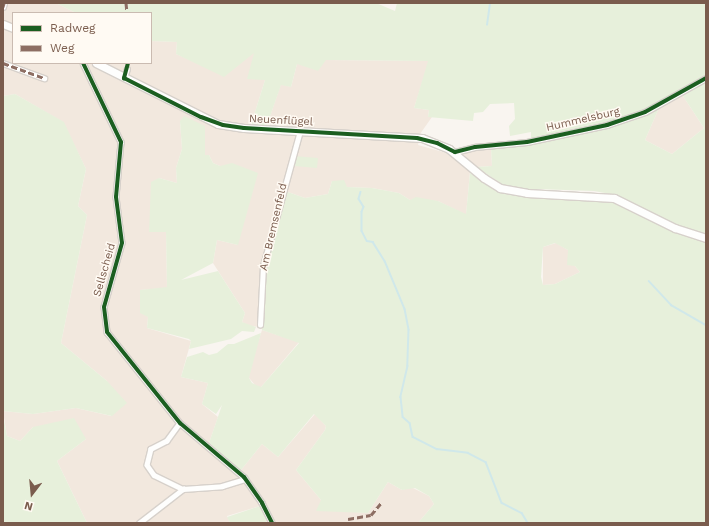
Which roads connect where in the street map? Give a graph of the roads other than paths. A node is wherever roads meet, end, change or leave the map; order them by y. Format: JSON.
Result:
{"nodes":[{"id":1,"x":4,"y":3,"type":"edge"},
{"id":2,"x":3,"y":7,"type":"edge"},
{"id":3,"x":3,"y":63,"type":"edge"},
{"id":4,"x":83,"y":64,"type":"edge"},
{"id":5,"x":98,"y":64,"type":"edge"},
{"id":6,"x":127,"y":69,"type":"dead end"},
{"id":7,"x":44,"y":78,"type":"dead end"},
{"id":8,"x":124,"y":78,"type":"junction"},
{"id":9,"x":706,"y":78,"type":"edge"},
{"id":10,"x":300,"y":132,"type":"junction"},
{"id":11,"x":455,"y":152,"type":"junction"},
{"id":12,"x":706,"y":238,"type":"edge"},
{"id":13,"x":260,"y":325,"type":"dead end"},
{"id":14,"x":180,"y":423,"type":"junction"},
{"id":15,"x":245,"y":479,"type":"junction"},
{"id":16,"x":183,"y":488,"type":"junction"},
{"id":17,"x":139,"y":523,"type":"edge"},
{"id":18,"x":272,"y":523,"type":"edge"}],
"edges":[{"from":1,"to":2,"type":"street"},
{"from":3,"to":7,"type":"street"},
{"from":4,"to":14,"type":"street","name":"Sellscheid"},
{"from":5,"to":8,"type":"main road","name":"Neuenflügel"},
{"from":6,"to":8,"type":"street"},
{"from":8,"to":10,"type":"main road","name":"Neuenflügel"},
{"from":9,"to":11,"type":"street","name":"Hummelsburg"},
{"from":10,"to":11,"type":"main road","name":"Neuenflügel"},
{"from":10,"to":13,"type":"street","name":"Am Bremsenfeld"},
{"from":11,"to":12,"type":"main road","name":"Neuenflügel"},
{"from":14,"to":15,"type":"street","name":"Sellscheid"},
{"from":14,"to":16,"type":"street"},
{"from":15,"to":16,"type":"street"},
{"from":15,"to":18,"type":"street","name":"Sellscheid"},
{"from":16,"to":17,"type":"street"}]}
